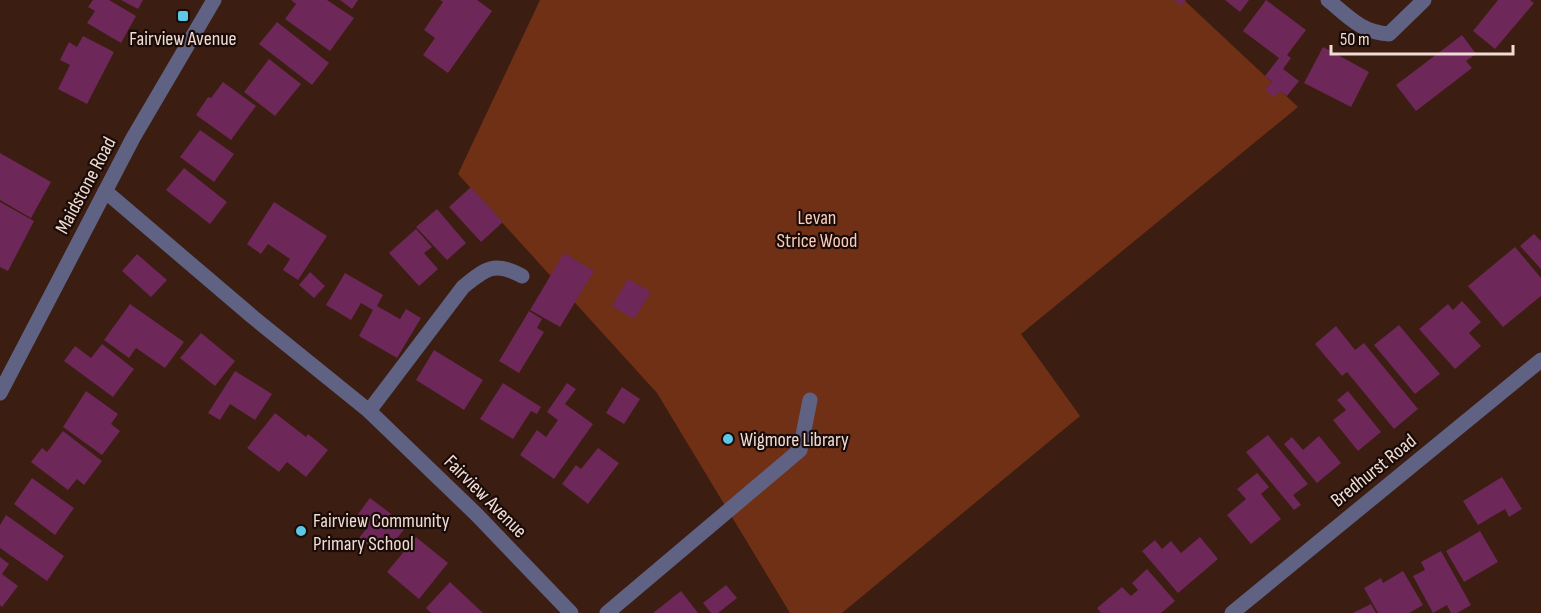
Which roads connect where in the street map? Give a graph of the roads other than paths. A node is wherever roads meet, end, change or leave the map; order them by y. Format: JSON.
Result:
{"nodes":[{"id":1,"x":214,"y":0,"type":"edge"},
{"id":2,"x":1328,"y":0,"type":"edge"},
{"id":3,"x":1424,"y":0,"type":"edge"},
{"id":4,"x":105,"y":191,"type":"junction"},
{"id":5,"x":522,"y":276,"type":"dead end"},
{"id":6,"x":1541,"y":360,"type":"edge"},
{"id":7,"x":0,"y":393,"type":"edge"},
{"id":8,"x":810,"y":400,"type":"dead end"},
{"id":9,"x":369,"y":411,"type":"junction"},
{"id":10,"x":571,"y":613,"type":"edge"},
{"id":11,"x":607,"y":613,"type":"edge"},
{"id":12,"x":1232,"y":613,"type":"edge"}],
"edges":[{"from":1,"to":4,"type":"street","name":"Maidstone Road"},
{"from":2,"to":3,"type":"street"},
{"from":4,"to":7,"type":"street","name":"Maidstone Road"},
{"from":4,"to":9,"type":"street","name":"Fairview Avenue"},
{"from":5,"to":9,"type":"street"},
{"from":6,"to":12,"type":"street","name":"Bredhurst Road"},
{"from":8,"to":11,"type":"street"},
{"from":9,"to":10,"type":"street","name":"Fairview Avenue"}]}
